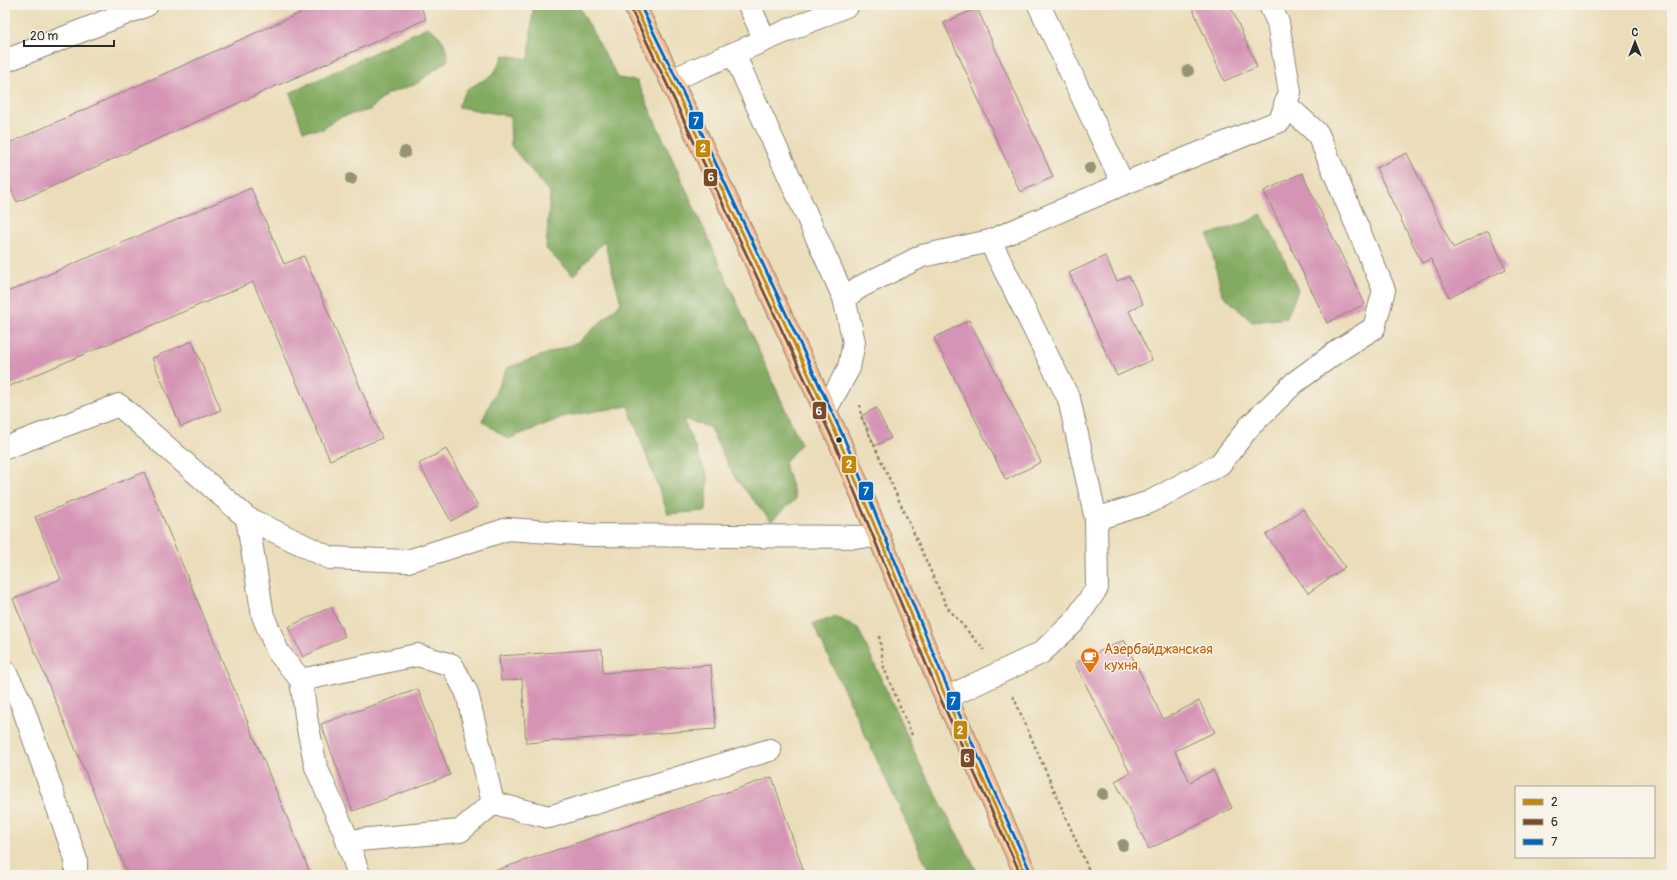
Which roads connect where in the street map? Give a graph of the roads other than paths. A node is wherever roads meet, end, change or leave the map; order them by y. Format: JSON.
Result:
{"nodes":[{"id":1,"x":147,"y":5,"type":"edge"},
{"id":2,"x":634,"y":5,"type":"edge"},
{"id":3,"x":749,"y":5,"type":"edge"},
{"id":4,"x":848,"y":5,"type":"edge"},
{"id":5,"x":1039,"y":5,"type":"edge"},
{"id":6,"x":1270,"y":5,"type":"edge"},
{"id":7,"x":764,"y":40,"type":"junction"},
{"id":8,"x":734,"y":54,"type":"junction"},
{"id":9,"x":5,"y":61,"type":"edge"},
{"id":10,"x":671,"y":80,"type":"junction"},
{"id":11,"x":1286,"y":104,"type":"junction"},
{"id":12,"x":1123,"y":184,"type":"junction"},
{"id":13,"x":990,"y":241,"type":"junction"},
{"id":14,"x":844,"y":298,"type":"junction"},
{"id":15,"x":825,"y":411,"type":"junction"},
{"id":16,"x":5,"y":448,"type":"edge"},
{"id":17,"x":247,"y":518,"type":"junction"},
{"id":18,"x":1096,"y":519,"type":"junction"},
{"id":19,"x":879,"y":537,"type":"junction"},
{"id":20,"x":5,"y":672,"type":"edge"},
{"id":21,"x":302,"y":680,"type":"junction"},
{"id":22,"x":946,"y":698,"type":"junction"},
{"id":23,"x":770,"y":750,"type":"dead end"},
{"id":24,"x":493,"y":803,"type":"junction"},
{"id":25,"x":347,"y":842,"type":"junction"},
{"id":26,"x":76,"y":875,"type":"edge"},
{"id":27,"x":358,"y":875,"type":"edge"},
{"id":28,"x":1026,"y":875,"type":"edge"}],
"edges":[{"from":1,"to":9,"type":"lane"},
{"from":2,"to":10,"type":"main road"},
{"from":3,"to":7,"type":"lane"},
{"from":4,"to":7,"type":"lane"},
{"from":5,"to":12,"type":"lane"},
{"from":6,"to":11,"type":"lane"},
{"from":7,"to":8,"type":"lane"},
{"from":8,"to":10,"type":"lane"},
{"from":8,"to":14,"type":"lane"},
{"from":10,"to":15,"type":"main road"},
{"from":11,"to":12,"type":"lane"},
{"from":11,"to":18,"type":"lane"},
{"from":12,"to":13,"type":"lane"},
{"from":13,"to":14,"type":"lane"},
{"from":13,"to":18,"type":"lane"},
{"from":14,"to":15,"type":"lane"},
{"from":15,"to":19,"type":"main road"},
{"from":16,"to":17,"type":"lane"},
{"from":17,"to":19,"type":"lane"},
{"from":17,"to":21,"type":"lane"},
{"from":18,"to":22,"type":"lane"},
{"from":19,"to":22,"type":"main road"},
{"from":20,"to":26,"type":"lane"},
{"from":21,"to":24,"type":"lane"},
{"from":21,"to":25,"type":"lane"},
{"from":22,"to":28,"type":"main road"},
{"from":23,"to":24,"type":"lane"},
{"from":24,"to":25,"type":"lane"},
{"from":25,"to":27,"type":"lane"}]}
